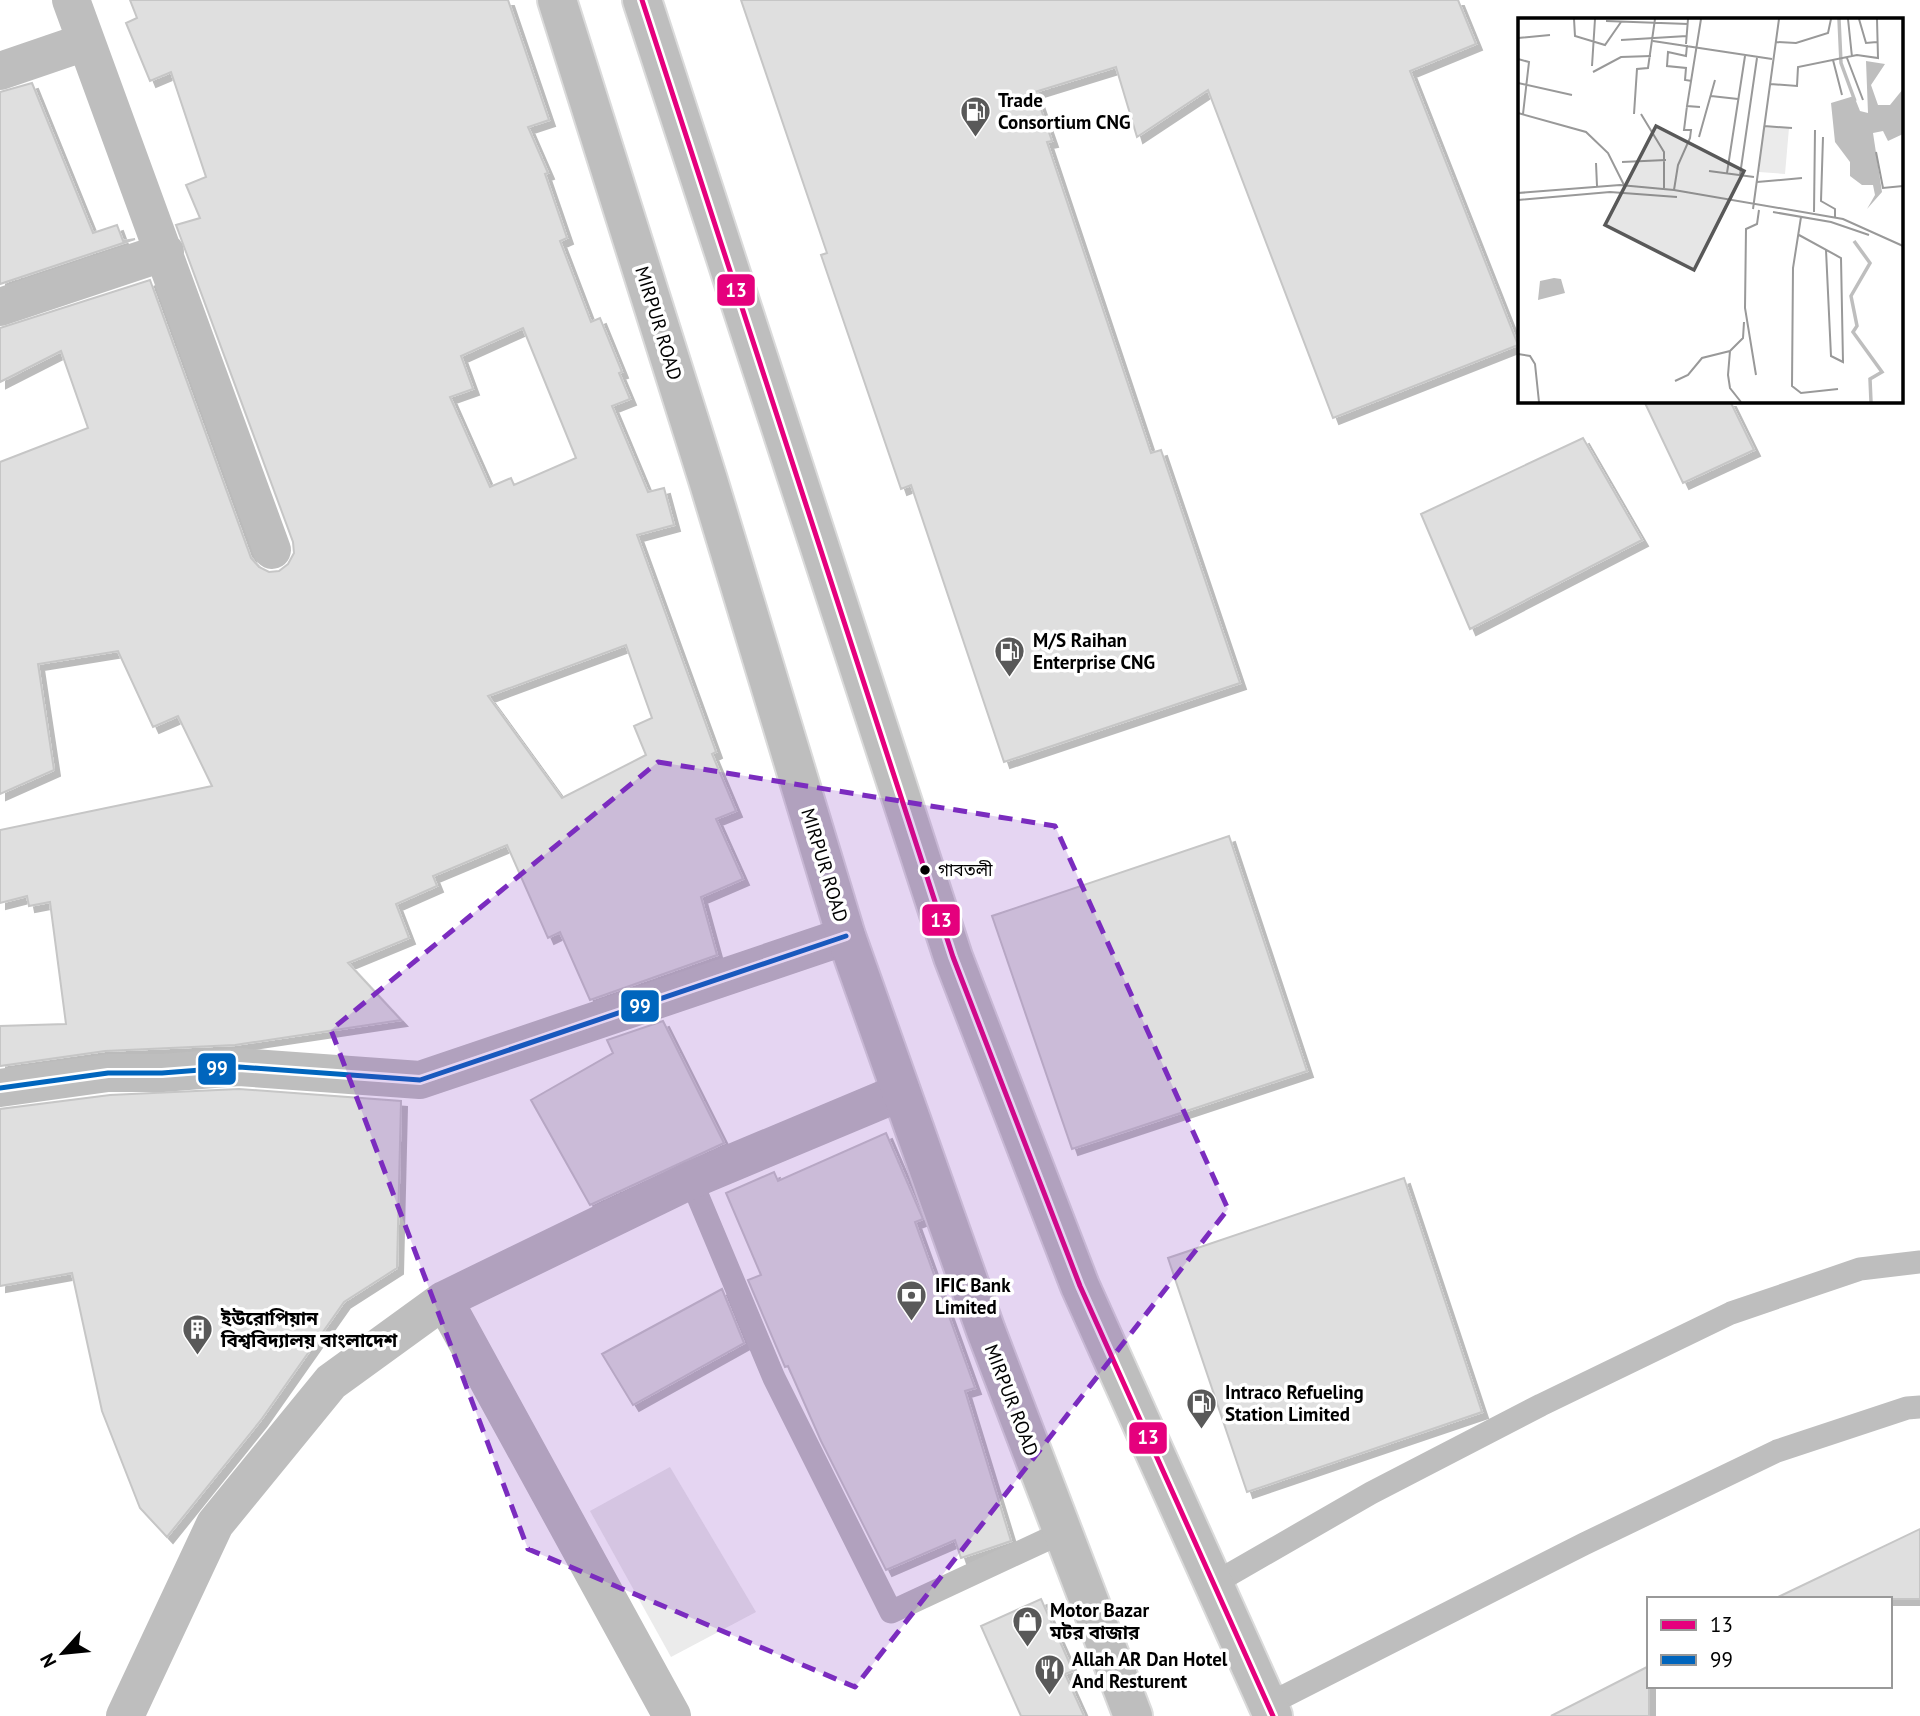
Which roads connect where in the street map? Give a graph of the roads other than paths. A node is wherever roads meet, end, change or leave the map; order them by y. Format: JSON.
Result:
{"nodes":[{"id":1,"x":71,"y":0,"type":"edge"},
{"id":2,"x":557,"y":0,"type":"edge"},
{"id":3,"x":642,"y":0,"type":"edge"},
{"id":4,"x":85,"y":42,"type":"junction"},
{"id":5,"x":0,"y":71,"type":"edge"},
{"id":6,"x":165,"y":252,"type":"junction"},
{"id":7,"x":0,"y":307,"type":"edge"},
{"id":8,"x":272,"y":550,"type":"dead end"},
{"id":9,"x":846,"y":936,"type":"junction"},
{"id":10,"x":0,"y":1088,"type":"edge"},
{"id":11,"x":901,"y":1092,"type":"junction"},
{"id":12,"x":691,"y":1180,"type":"junction"},
{"id":13,"x":1920,"y":1262,"type":"edge"},
{"id":14,"x":444,"y":1300,"type":"junction"},
{"id":15,"x":1920,"y":1407,"type":"edge"},
{"id":16,"x":1063,"y":1532,"type":"junction"},
{"id":17,"x":1213,"y":1584,"type":"junction"},
{"id":18,"x":1270,"y":1711,"type":"edge"},
{"id":19,"x":125,"y":1716,"type":"edge"},
{"id":20,"x":672,"y":1716,"type":"edge"},
{"id":21,"x":1133,"y":1716,"type":"edge"}],
"edges":[{"from":1,"to":4,"type":"main road"},
{"from":2,"to":9,"type":"main road","name":"MIRPUR ROAD"},
{"from":3,"to":17,"type":"main road"},
{"from":4,"to":5,"type":"main road"},
{"from":4,"to":6,"type":"main road"},
{"from":6,"to":7,"type":"main road"},
{"from":6,"to":8,"type":"main road"},
{"from":9,"to":10,"type":"main road"},
{"from":9,"to":11,"type":"main road","name":"MIRPUR ROAD"},
{"from":11,"to":12,"type":"main road"},
{"from":11,"to":16,"type":"main road","name":"MIRPUR ROAD"},
{"from":12,"to":14,"type":"main road"},
{"from":12,"to":16,"type":"lane"},
{"from":13,"to":17,"type":"lane"},
{"from":14,"to":19,"type":"main road"},
{"from":14,"to":20,"type":"main road"},
{"from":15,"to":18,"type":"lane"},
{"from":16,"to":21,"type":"main road","name":"MIRPUR ROAD"},
{"from":17,"to":18,"type":"main road"}]}
